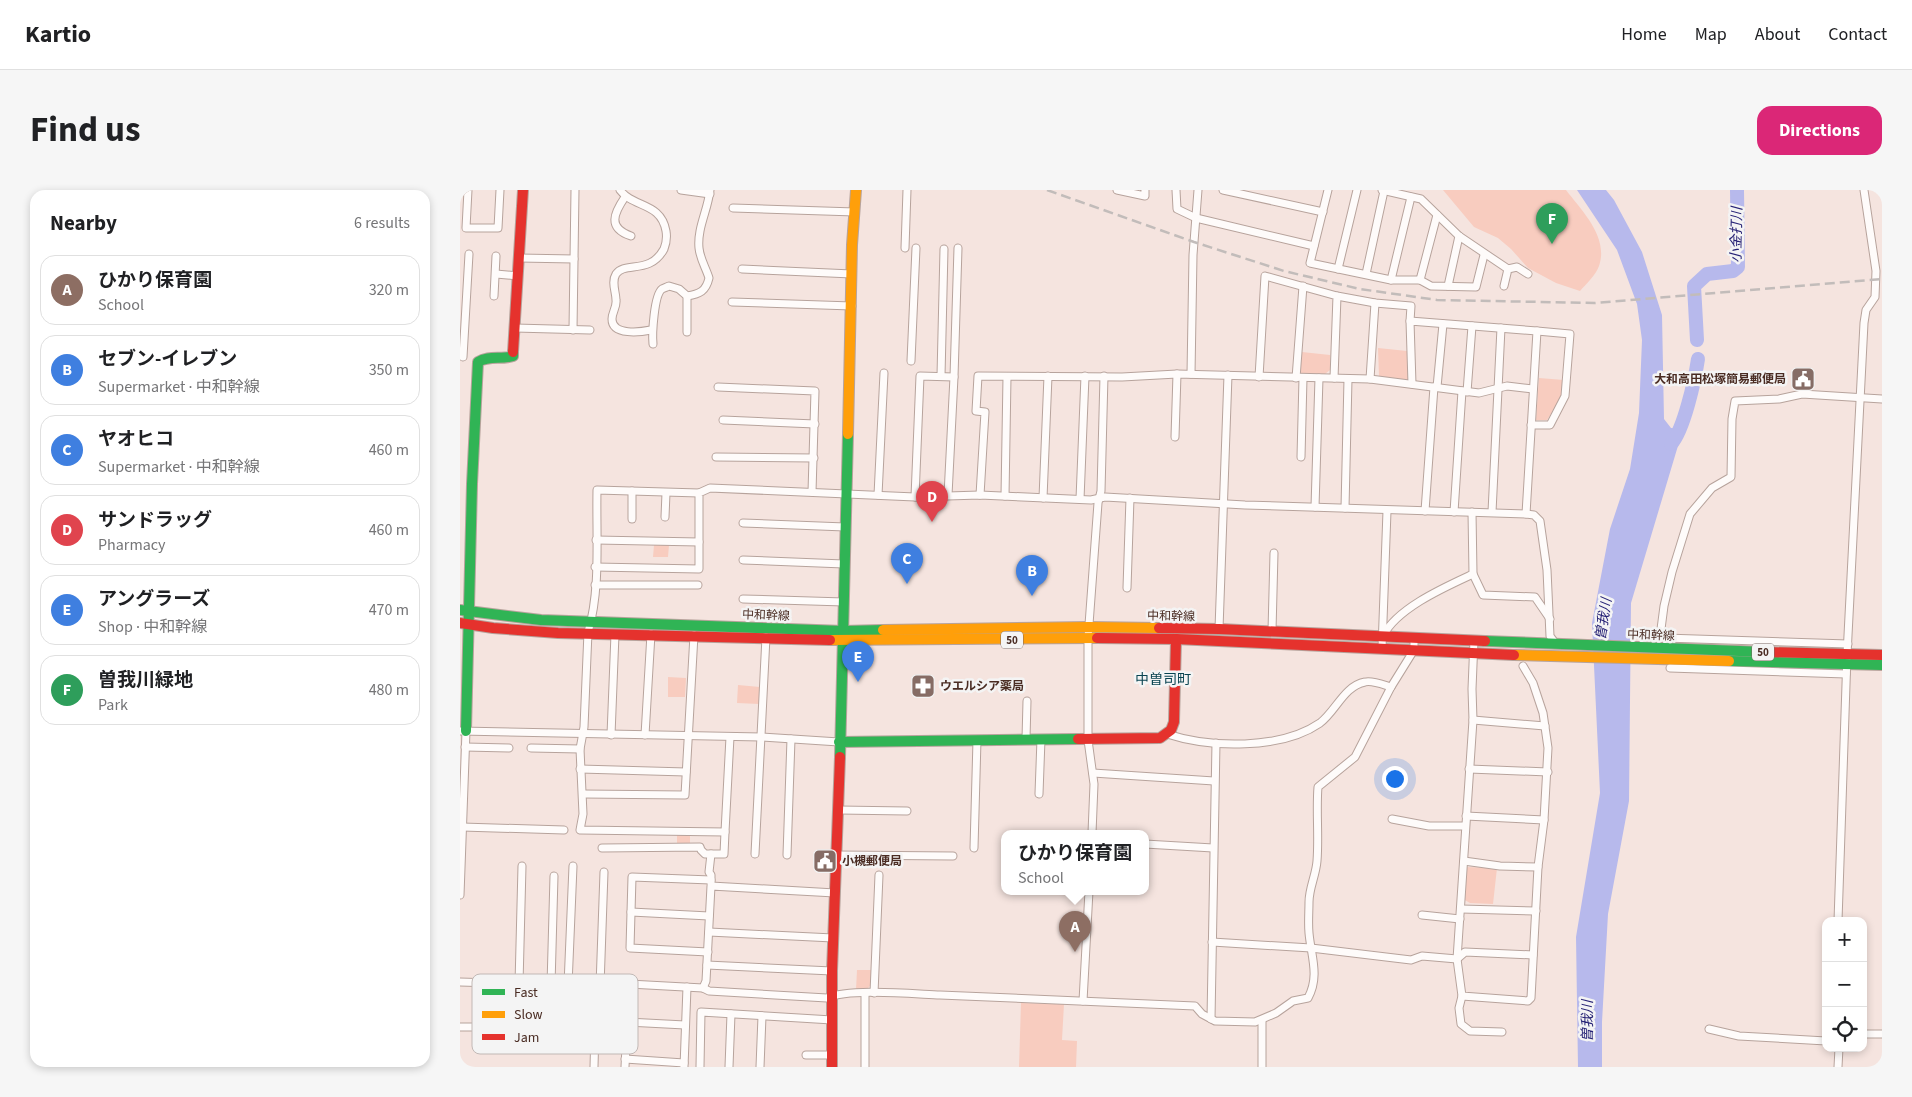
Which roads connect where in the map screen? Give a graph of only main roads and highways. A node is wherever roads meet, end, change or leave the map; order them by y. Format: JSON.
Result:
{"nodes":[{"id":1,"x":524,"y":190,"type":"edge"},
{"id":2,"x":856,"y":190,"type":"edge"},
{"id":3,"x":464,"y":611,"type":"edge"},
{"id":4,"x":464,"y":624,"type":"edge"},
{"id":5,"x":1089,"y":632,"type":"junction"},
{"id":6,"x":843,"y":635,"type":"junction"},
{"id":7,"x":1176,"y":639,"type":"junction"},
{"id":8,"x":1882,"y":654,"type":"edge"},
{"id":9,"x":1847,"y":664,"type":"junction"},
{"id":10,"x":1882,"y":665,"type":"edge"},
{"id":11,"x":463,"y":731,"type":"edge"},
{"id":12,"x":839,"y":742,"type":"junction"},
{"id":13,"x":832,"y":1067,"type":"edge"}],
"edges":[{"from":1,"to":3,"type":"main road"},
{"from":2,"to":6,"type":"main road"},
{"from":3,"to":4,"type":"main road"},
{"from":3,"to":6,"type":"main road","name":"中和幹線","number":"50"},
{"from":4,"to":6,"type":"main road","name":"中和幹線","number":"50"},
{"from":4,"to":11,"type":"main road"},
{"from":5,"to":6,"type":"main road","name":"中和幹線","number":"50"},
{"from":5,"to":7,"type":"main road","name":"中和幹線","number":"50"},
{"from":5,"to":9,"type":"main road","name":"中和幹線","number":"50"},
{"from":6,"to":12,"type":"main road"},
{"from":7,"to":9,"type":"main road","name":"中和幹線","number":"50"},
{"from":7,"to":12,"type":"main road"},
{"from":8,"to":9,"type":"main road","name":"中和幹線","number":"50"},
{"from":9,"to":10,"type":"main road","name":"中和幹線","number":"50"},
{"from":12,"to":13,"type":"main road"}]}
